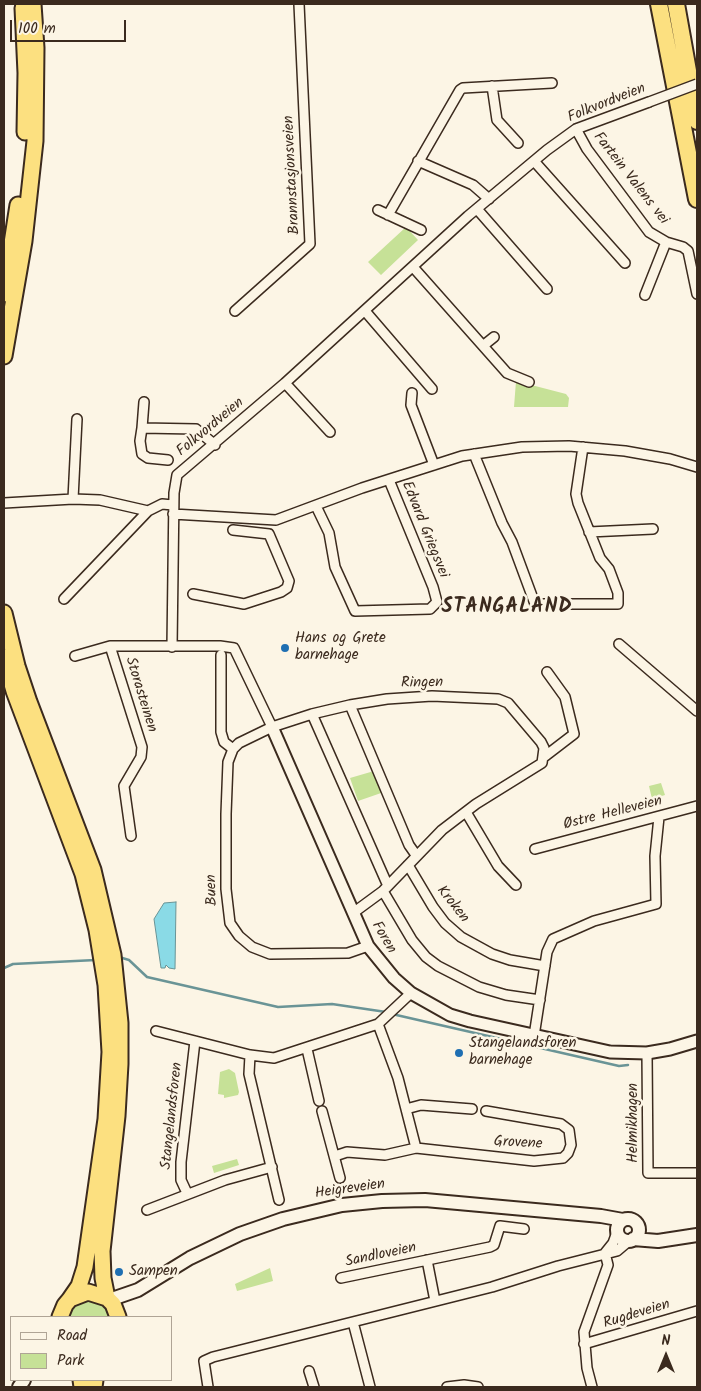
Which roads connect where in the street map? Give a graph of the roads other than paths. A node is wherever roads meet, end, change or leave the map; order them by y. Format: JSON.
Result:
{"nodes":[{"id":1,"x":23,"y":4,"type":"edge"},
{"id":2,"x":33,"y":4,"type":"edge"},
{"id":3,"x":299,"y":4,"type":"edge"},
{"id":4,"x":659,"y":4,"type":"edge"},
{"id":5,"x":676,"y":4,"type":"edge"},
{"id":6,"x":552,"y":83,"type":"dead end"},
{"id":7,"x":697,"y":84,"type":"edge"},
{"id":8,"x":492,"y":86,"type":"junction"},
{"id":9,"x":697,"y":121,"type":"edge"},
{"id":10,"x":576,"y":129,"type":"junction"},
{"id":11,"x":518,"y":143,"type":"dead end"},
{"id":12,"x":534,"y":161,"type":"junction"},
{"id":13,"x":418,"y":162,"type":"junction"},
{"id":14,"x":489,"y":199,"type":"junction"},
{"id":15,"x":697,"y":199,"type":"edge"},
{"id":16,"x":477,"y":209,"type":"junction"},
{"id":17,"x":378,"y":210,"type":"dead end"},
{"id":18,"x":388,"y":215,"type":"junction"},
{"id":19,"x":421,"y":230,"type":"dead end"},
{"id":20,"x":666,"y":242,"type":"junction"},
{"id":21,"x":625,"y":263,"type":"dead end"},
{"id":22,"x":413,"y":267,"type":"junction"},
{"id":23,"x":547,"y":289,"type":"dead end"},
{"id":24,"x":4,"y":294,"type":"edge"},
{"id":25,"x":697,"y":294,"type":"edge"},
{"id":26,"x":645,"y":295,"type":"dead end"},
{"id":27,"x":235,"y":311,"type":"dead end"},
{"id":28,"x":364,"y":311,"type":"junction"},
{"id":29,"x":494,"y":337,"type":"dead end"},
{"id":30,"x":484,"y":345,"type":"junction"},
{"id":31,"x":4,"y":356,"type":"edge"},
{"id":32,"x":529,"y":382,"type":"dead end"},
{"id":33,"x":285,"y":383,"type":"junction"},
{"id":34,"x":432,"y":389,"type":"dead end"},
{"id":35,"x":412,"y":393,"type":"dead end"},
{"id":36,"x":144,"y":402,"type":"dead end"},
{"id":37,"x":78,"y":420,"type":"dead end"},
{"id":38,"x":142,"y":428,"type":"junction"},
{"id":39,"x":330,"y":432,"type":"dead end"},
{"id":40,"x":215,"y":445,"type":"junction"},
{"id":41,"x":583,"y":447,"type":"junction"},
{"id":42,"x":474,"y":454,"type":"junction"},
{"id":43,"x":168,"y":460,"type":"dead end"},
{"id":44,"x":434,"y":465,"type":"junction"},
{"id":45,"x":697,"y":467,"type":"edge"},
{"id":46,"x":389,"y":480,"type":"junction"},
{"id":47,"x":73,"y":499,"type":"junction"},
{"id":48,"x":4,"y":503,"type":"edge"},
{"id":49,"x":316,"y":506,"type":"junction"},
{"id":50,"x":173,"y":510,"type":"junction"},
{"id":51,"x":148,"y":511,"type":"junction"},
{"id":52,"x":653,"y":529,"type":"dead end"},
{"id":53,"x":233,"y":530,"type":"dead end"},
{"id":54,"x":589,"y":532,"type":"junction"},
{"id":55,"x":193,"y":594,"type":"dead end"},
{"id":56,"x":64,"y":599,"type":"dead end"},
{"id":57,"x":4,"y":613,"type":"edge"},
{"id":58,"x":619,"y":644,"type":"dead end"},
{"id":59,"x":110,"y":646,"type":"junction"},
{"id":60,"x":172,"y":646,"type":"junction"},
{"id":61,"x":220,"y":655,"type":"dead end"},
{"id":62,"x":75,"y":656,"type":"dead end"},
{"id":63,"x":4,"y":657,"type":"edge"},
{"id":64,"x":547,"y":672,"type":"dead end"},
{"id":65,"x":350,"y":705,"type":"junction"},
{"id":66,"x":697,"y":712,"type":"edge"},
{"id":67,"x":312,"y":714,"type":"junction"},
{"id":68,"x":272,"y":727,"type":"junction"},
{"id":69,"x":233,"y":749,"type":"junction"},
{"id":70,"x":544,"y":758,"type":"junction"},
{"id":71,"x":697,"y":806,"type":"edge"},
{"id":72,"x":466,"y":812,"type":"junction"},
{"id":73,"x":659,"y":817,"type":"junction"},
{"id":74,"x":131,"y":836,"type":"dead end"},
{"id":75,"x":535,"y":849,"type":"dead end"},
{"id":76,"x":416,"y":855,"type":"junction"},
{"id":77,"x":408,"y":865,"type":"junction"},
{"id":78,"x":516,"y":885,"type":"dead end"},
{"id":79,"x":385,"y":888,"type":"junction"},
{"id":80,"x":353,"y":913,"type":"junction"},
{"id":81,"x":103,"y":929,"type":"junction"},
{"id":82,"x":368,"y":946,"type":"junction"},
{"id":83,"x":545,"y":966,"type":"junction"},
{"id":84,"x":111,"y":984,"type":"junction"},
{"id":85,"x":410,"y":993,"type":"junction"},
{"id":86,"x":540,"y":1000,"type":"junction"},
{"id":87,"x":378,"y":1024,"type":"junction"},
{"id":88,"x":156,"y":1030,"type":"dead end"},
{"id":89,"x":534,"y":1036,"type":"junction"},
{"id":90,"x":195,"y":1041,"type":"junction"},
{"id":91,"x":697,"y":1041,"type":"edge"},
{"id":92,"x":307,"y":1049,"type":"junction"},
{"id":93,"x":647,"y":1053,"type":"junction"},
{"id":94,"x":250,"y":1055,"type":"junction"},
{"id":95,"x":319,"y":1101,"type":"dead end"},
{"id":96,"x":505,"y":1103,"type":"dead end"},
{"id":97,"x":406,"y":1109,"type":"junction"},
{"id":98,"x":472,"y":1109,"type":"dead end"},
{"id":99,"x":486,"y":1111,"type":"dead end"},
{"id":100,"x":322,"y":1112,"type":"dead end"},
{"id":101,"x":505,"y":1113,"type":"junction"},
{"id":102,"x":416,"y":1148,"type":"junction"},
{"id":103,"x":335,"y":1156,"type":"junction"},
{"id":104,"x":272,"y":1167,"type":"junction"},
{"id":105,"x":697,"y":1173,"type":"edge"},
{"id":106,"x":340,"y":1178,"type":"dead end"},
{"id":107,"x":187,"y":1194,"type":"junction"},
{"id":108,"x":279,"y":1200,"type":"dead end"},
{"id":109,"x":147,"y":1210,"type":"dead end"},
{"id":110,"x":638,"y":1226,"type":"junction"},
{"id":111,"x":619,"y":1227,"type":"junction"},
{"id":112,"x":524,"y":1229,"type":"dead end"},
{"id":113,"x":697,"y":1235,"type":"edge"},
{"id":114,"x":668,"y":1239,"type":"junction"},
{"id":115,"x":631,"y":1240,"type":"junction"},
{"id":116,"x":605,"y":1253,"type":"junction"},
{"id":117,"x":427,"y":1260,"type":"junction"},
{"id":118,"x":341,"y":1278,"type":"dead end"},
{"id":119,"x":138,"y":1290,"type":"junction"},
{"id":120,"x":70,"y":1299,"type":"junction"},
{"id":121,"x":108,"y":1299,"type":"junction"},
{"id":122,"x":435,"y":1301,"type":"junction"},
{"id":123,"x":697,"y":1311,"type":"edge"},
{"id":124,"x":60,"y":1316,"type":"edge"},
{"id":125,"x":119,"y":1316,"type":"edge"},
{"id":126,"x":120,"y":1316,"type":"edge"},
{"id":127,"x":352,"y":1322,"type":"junction"},
{"id":128,"x":584,"y":1344,"type":"junction"},
{"id":129,"x":309,"y":1371,"type":"dead end"},
{"id":130,"x":208,"y":1387,"type":"edge"},
{"id":131,"x":314,"y":1387,"type":"edge"},
{"id":132,"x":370,"y":1387,"type":"edge"},
{"id":133,"x":447,"y":1387,"type":"edge"},
{"id":134,"x":478,"y":1387,"type":"edge"},
{"id":135,"x":592,"y":1387,"type":"edge"}],
"edges":[{"from":1,"to":24,"type":"highway"},
{"from":2,"to":31,"type":"highway"},
{"from":3,"to":27,"type":"street","name":"Brannstasjonsveien"},
{"from":4,"to":15,"type":"highway"},
{"from":5,"to":9,"type":"highway"},
{"from":6,"to":8,"type":"street"},
{"from":7,"to":10,"type":"street","name":"Folkvordveien","bridge":true},
{"from":8,"to":11,"type":"street"},
{"from":8,"to":13,"type":"street"},
{"from":10,"to":12,"type":"street","name":"Folkvordveien"},
{"from":10,"to":20,"type":"street","name":"Fartein Valens vei"},
{"from":12,"to":14,"type":"street","name":"Folkvordveien"},
{"from":12,"to":21,"type":"street"},
{"from":13,"to":14,"type":"street"},
{"from":13,"to":18,"type":"street"},
{"from":14,"to":16,"type":"street","name":"Folkvordveien"},
{"from":16,"to":22,"type":"street","name":"Folkvordveien"},
{"from":16,"to":23,"type":"street"},
{"from":17,"to":18,"type":"street"},
{"from":18,"to":19,"type":"street"},
{"from":20,"to":25,"type":"street","name":"Fartein Valens vei"},
{"from":20,"to":26,"type":"street","name":"Fartein Valens vei"},
{"from":22,"to":28,"type":"street","name":"Folkvordveien"},
{"from":22,"to":30,"type":"street"},
{"from":28,"to":33,"type":"street","name":"Folkvordveien"},
{"from":28,"to":34,"type":"street"},
{"from":29,"to":30,"type":"street"},
{"from":30,"to":32,"type":"street"},
{"from":33,"to":39,"type":"street"},
{"from":33,"to":40,"type":"street","name":"Folkvordveien"},
{"from":35,"to":44,"type":"street"},
{"from":36,"to":38,"type":"street"},
{"from":37,"to":47,"type":"street"},
{"from":38,"to":40,"type":"street"},
{"from":38,"to":43,"type":"street"},
{"from":40,"to":50,"type":"street","name":"Folkvordveien"},
{"from":41,"to":42,"type":"street","name":"Edvard Griegsvei"},
{"from":41,"to":45,"type":"street","name":"Edvard Griegsvei"},
{"from":41,"to":54,"type":"street"},
{"from":42,"to":44,"type":"street","name":"Edvard Griegsvei"},
{"from":42,"to":54,"type":"street"},
{"from":44,"to":46,"type":"street","name":"Edvard Griegsvei"},
{"from":46,"to":49,"type":"street","name":"Edvard Griegsvei"},
{"from":46,"to":49,"type":"street","name":"Edvard Griegsvei"},
{"from":47,"to":48,"type":"street"},
{"from":47,"to":51,"type":"street"},
{"from":49,"to":50,"type":"street","name":"Edvard Griegsvei"},
{"from":50,"to":51,"type":"street"},
{"from":50,"to":60,"type":"street","name":"Folkvordveien"},
{"from":51,"to":56,"type":"street"},
{"from":52,"to":54,"type":"street"},
{"from":53,"to":55,"type":"street"},
{"from":57,"to":81,"type":"highway"},
{"from":58,"to":66,"type":"street"},
{"from":59,"to":60,"type":"street"},
{"from":59,"to":62,"type":"street"},
{"from":59,"to":74,"type":"street","name":"Storasteinen"},
{"from":60,"to":68,"type":"street","name":"Foren"},
{"from":61,"to":69,"type":"street"},
{"from":63,"to":81,"type":"highway"},
{"from":64,"to":70,"type":"street"},
{"from":65,"to":67,"type":"street","name":"Ringen"},
{"from":65,"to":70,"type":"street","name":"Ringen"},
{"from":65,"to":76,"type":"street"},
{"from":67,"to":68,"type":"street","name":"Ringen"},
{"from":67,"to":79,"type":"street","name":"Foren"},
{"from":68,"to":69,"type":"street"},
{"from":68,"to":80,"type":"street","name":"Foren"},
{"from":69,"to":82,"type":"street","name":"Buen"},
{"from":70,"to":72,"type":"street"},
{"from":71,"to":73,"type":"street","name":"Østre Helleveien"},
{"from":72,"to":76,"type":"street"},
{"from":72,"to":78,"type":"street"},
{"from":73,"to":75,"type":"street","name":"Østre Helleveien"},
{"from":73,"to":83,"type":"street"},
{"from":76,"to":77,"type":"street"},
{"from":77,"to":79,"type":"street"},
{"from":77,"to":83,"type":"street","name":"Kroken"},
{"from":79,"to":80,"type":"street"},
{"from":79,"to":86,"type":"street","name":"Foren"},
{"from":80,"to":82,"type":"street","name":"Foren"},
{"from":81,"to":84,"type":"highway"},
{"from":82,"to":85,"type":"street","name":"Foren"},
{"from":83,"to":86,"type":"street"},
{"from":84,"to":120,"type":"highway"},
{"from":84,"to":121,"type":"highway"},
{"from":85,"to":87,"type":"street"},
{"from":85,"to":89,"type":"street","name":"Foren"},
{"from":86,"to":89,"type":"street"},
{"from":87,"to":92,"type":"street"},
{"from":87,"to":97,"type":"street"},
{"from":88,"to":90,"type":"street"},
{"from":89,"to":93,"type":"street","name":"Foren"},
{"from":90,"to":94,"type":"street"},
{"from":90,"to":107,"type":"street","name":"Stangelandsforen"},
{"from":91,"to":93,"type":"street","name":"Foren"},
{"from":92,"to":94,"type":"street"},
{"from":92,"to":95,"type":"street"},
{"from":93,"to":105,"type":"street","name":"Helmikhagen"},
{"from":94,"to":104,"type":"street"},
{"from":96,"to":101,"type":"street"},
{"from":97,"to":98,"type":"street"},
{"from":97,"to":102,"type":"street"},
{"from":99,"to":101,"type":"street","name":"Grovene"},
{"from":100,"to":103,"type":"street"},
{"from":101,"to":102,"type":"street","name":"Grovene"},
{"from":102,"to":103,"type":"street","name":"Grovene"},
{"from":103,"to":106,"type":"street"},
{"from":104,"to":107,"type":"street"},
{"from":104,"to":108,"type":"street"},
{"from":107,"to":109,"type":"street"},
{"from":110,"to":111,"type":"main road","name":"Heigreveien"},
{"from":110,"to":114,"type":"main road","name":"Heigreveien"},
{"from":110,"to":115,"type":"main road"},
{"from":111,"to":115,"type":"main road","name":"Heigreveien"},
{"from":111,"to":116,"type":"street"},
{"from":111,"to":119,"type":"main road","name":"Heigreveien"},
{"from":112,"to":117,"type":"street","name":"Sandloveien"},
{"from":113,"to":114,"type":"main road","name":"Heigreveien"},
{"from":114,"to":115,"type":"main road","name":"Heigreveien"},
{"from":115,"to":116,"type":"street"},
{"from":116,"to":122,"type":"street"},
{"from":116,"to":128,"type":"street"},
{"from":117,"to":118,"type":"street","name":"Sandloveien"},
{"from":117,"to":122,"type":"street","name":"Sandloveien"},
{"from":119,"to":121,"type":"main road","name":"Heigreveien"},
{"from":119,"to":126,"type":"main road","name":"Heigreveien"},
{"from":120,"to":121,"type":"highway"},
{"from":120,"to":124,"type":"highway"},
{"from":121,"to":125,"type":"highway"},
{"from":122,"to":127,"type":"street"},
{"from":123,"to":128,"type":"street","name":"Rugdeveien"},
{"from":127,"to":130,"type":"street"},
{"from":127,"to":132,"type":"street"},
{"from":128,"to":135,"type":"street"},
{"from":129,"to":131,"type":"street"},
{"from":133,"to":134,"type":"street"}]}
